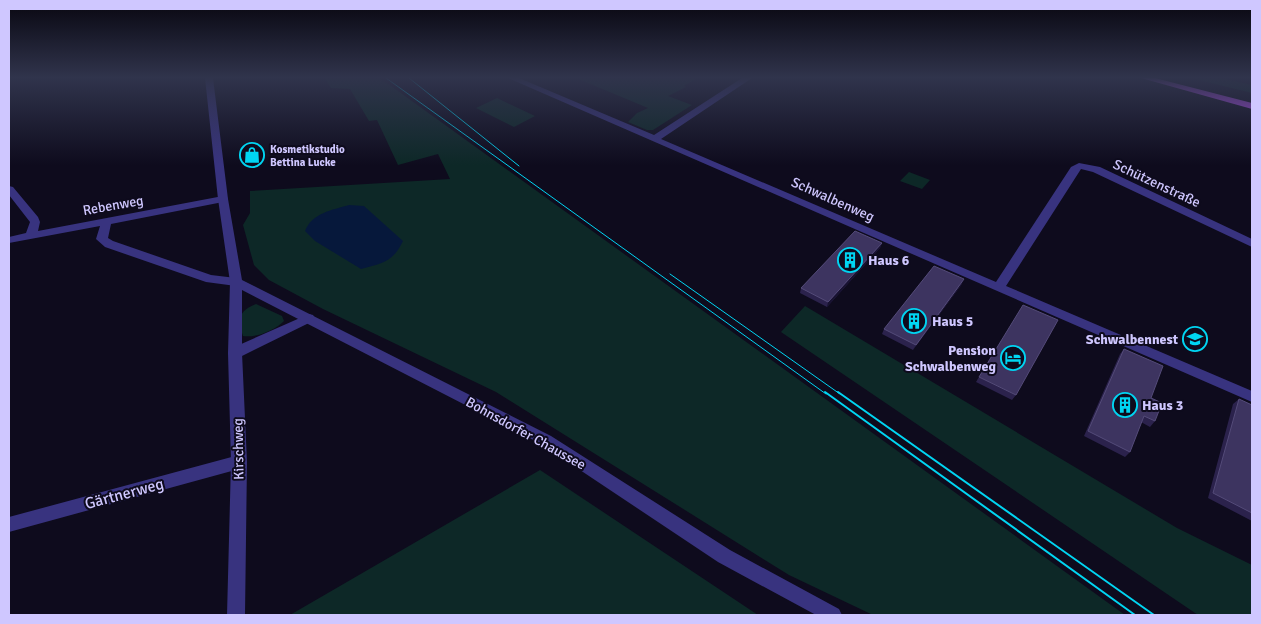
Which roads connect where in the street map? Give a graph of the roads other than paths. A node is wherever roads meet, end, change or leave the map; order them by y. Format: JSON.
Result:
{"nodes":[{"id":1,"x":212,"y":107,"type":"edge"},
{"id":2,"x":582,"y":107,"type":"edge"},
{"id":3,"x":703,"y":107,"type":"edge"},
{"id":4,"x":656,"y":138,"type":"junction"},
{"id":5,"x":9,"y":188,"type":"edge"},
{"id":6,"x":223,"y":199,"type":"junction"},
{"id":7,"x":106,"y":222,"type":"junction"},
{"id":8,"x":31,"y":236,"type":"junction"},
{"id":9,"x":9,"y":240,"type":"edge"},
{"id":10,"x":1252,"y":243,"type":"edge"},
{"id":11,"x":236,"y":282,"type":"junction"},
{"id":12,"x":998,"y":288,"type":"junction"},
{"id":13,"x":309,"y":318,"type":"junction"},
{"id":14,"x":235,"y":353,"type":"junction"},
{"id":15,"x":1252,"y":397,"type":"edge"},
{"id":16,"x":238,"y":462,"type":"junction"},
{"id":17,"x":9,"y":525,"type":"edge"},
{"id":18,"x":236,"y":615,"type":"edge"},
{"id":19,"x":833,"y":615,"type":"edge"}],
"edges":[{"from":1,"to":6,"type":"street","name":"Kirschweg"},
{"from":2,"to":4,"type":"street","name":"Schwalbenweg"},
{"from":3,"to":4,"type":"street"},
{"from":4,"to":12,"type":"street","name":"Schwalbenweg"},
{"from":5,"to":8,"type":"street"},
{"from":6,"to":7,"type":"street","name":"Rebenweg"},
{"from":6,"to":11,"type":"street","name":"Kirschweg"},
{"from":7,"to":8,"type":"street","name":"Rebenweg"},
{"from":7,"to":11,"type":"street"},
{"from":8,"to":9,"type":"street","name":"Rebenweg"},
{"from":10,"to":12,"type":"street","name":"Schützenstraße"},
{"from":11,"to":13,"type":"street","name":"Bohnsdorfer Chaussee"},
{"from":11,"to":14,"type":"street","name":"Kirschweg"},
{"from":12,"to":15,"type":"street","name":"Schwalbenweg"},
{"from":13,"to":14,"type":"street"},
{"from":13,"to":19,"type":"street","name":"Bohnsdorfer Chaussee"},
{"from":14,"to":16,"type":"street","name":"Kirschweg"},
{"from":16,"to":17,"type":"street","name":"Gärtnerweg"},
{"from":16,"to":18,"type":"street","name":"Kirschweg"}]}
